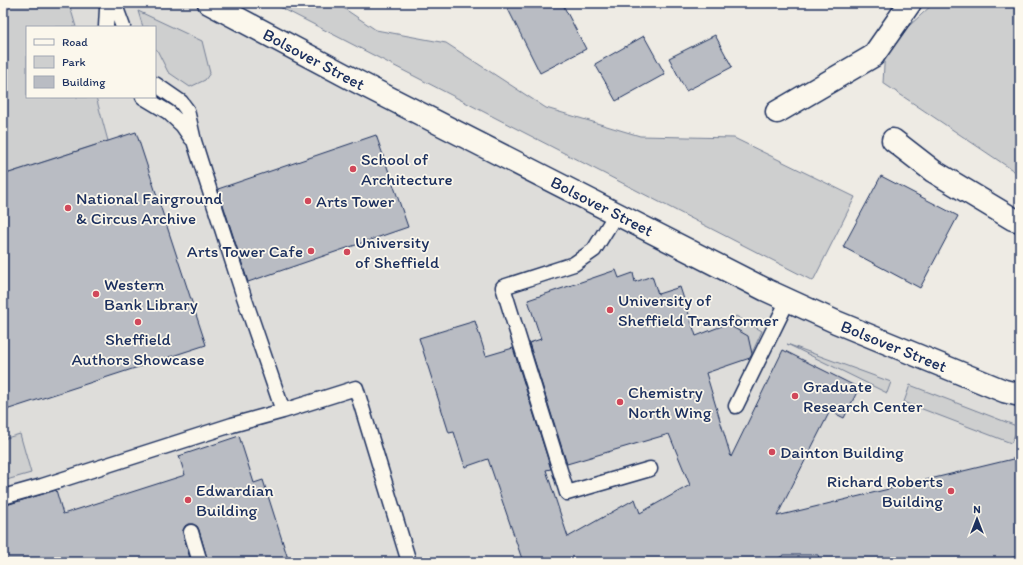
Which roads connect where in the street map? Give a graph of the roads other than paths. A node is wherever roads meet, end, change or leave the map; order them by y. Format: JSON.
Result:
{"nodes":[{"id":1,"x":110,"y":3,"type":"edge"},
{"id":2,"x":116,"y":3,"type":"edge"},
{"id":3,"x":208,"y":3,"type":"edge"},
{"id":4,"x":910,"y":3,"type":"edge"},
{"id":5,"x":106,"y":26,"type":"edge"},
{"id":6,"x":123,"y":26,"type":"edge"},
{"id":7,"x":156,"y":85,"type":"edge"},
{"id":8,"x":145,"y":98,"type":"edge"},
{"id":9,"x":777,"y":112,"type":"dead end"},
{"id":10,"x":893,"y":140,"type":"dead end"},
{"id":11,"x":194,"y":141,"type":"junction"},
{"id":12,"x":616,"y":214,"type":"junction"},
{"id":13,"x":1020,"y":221,"type":"edge"},
{"id":14,"x":788,"y":300,"type":"junction"},
{"id":15,"x":1015,"y":396,"type":"edge"},
{"id":16,"x":736,"y":406,"type":"dead end"},
{"id":17,"x":283,"y":411,"type":"junction"},
{"id":18,"x":650,"y":469,"type":"dead end"},
{"id":19,"x":3,"y":497,"type":"edge"},
{"id":20,"x":191,"y":532,"type":"dead end"},
{"id":21,"x":200,"y":562,"type":"edge"},
{"id":22,"x":409,"y":562,"type":"edge"}],
"edges":[{"from":1,"to":5,"type":"lane"},
{"from":2,"to":6,"type":"lane"},
{"from":3,"to":12,"type":"street","name":"Bolsover Street"},
{"from":4,"to":9,"type":"street"},
{"from":7,"to":11,"type":"lane"},
{"from":8,"to":11,"type":"lane"},
{"from":10,"to":13,"type":"street"},
{"from":11,"to":17,"type":"lane"},
{"from":12,"to":14,"type":"street","name":"Bolsover Street"},
{"from":12,"to":18,"type":"lane"},
{"from":14,"to":15,"type":"street","name":"Bolsover Street"},
{"from":14,"to":16,"type":"lane"},
{"from":17,"to":19,"type":"lane"},
{"from":17,"to":22,"type":"lane"},
{"from":20,"to":21,"type":"lane"}]}
